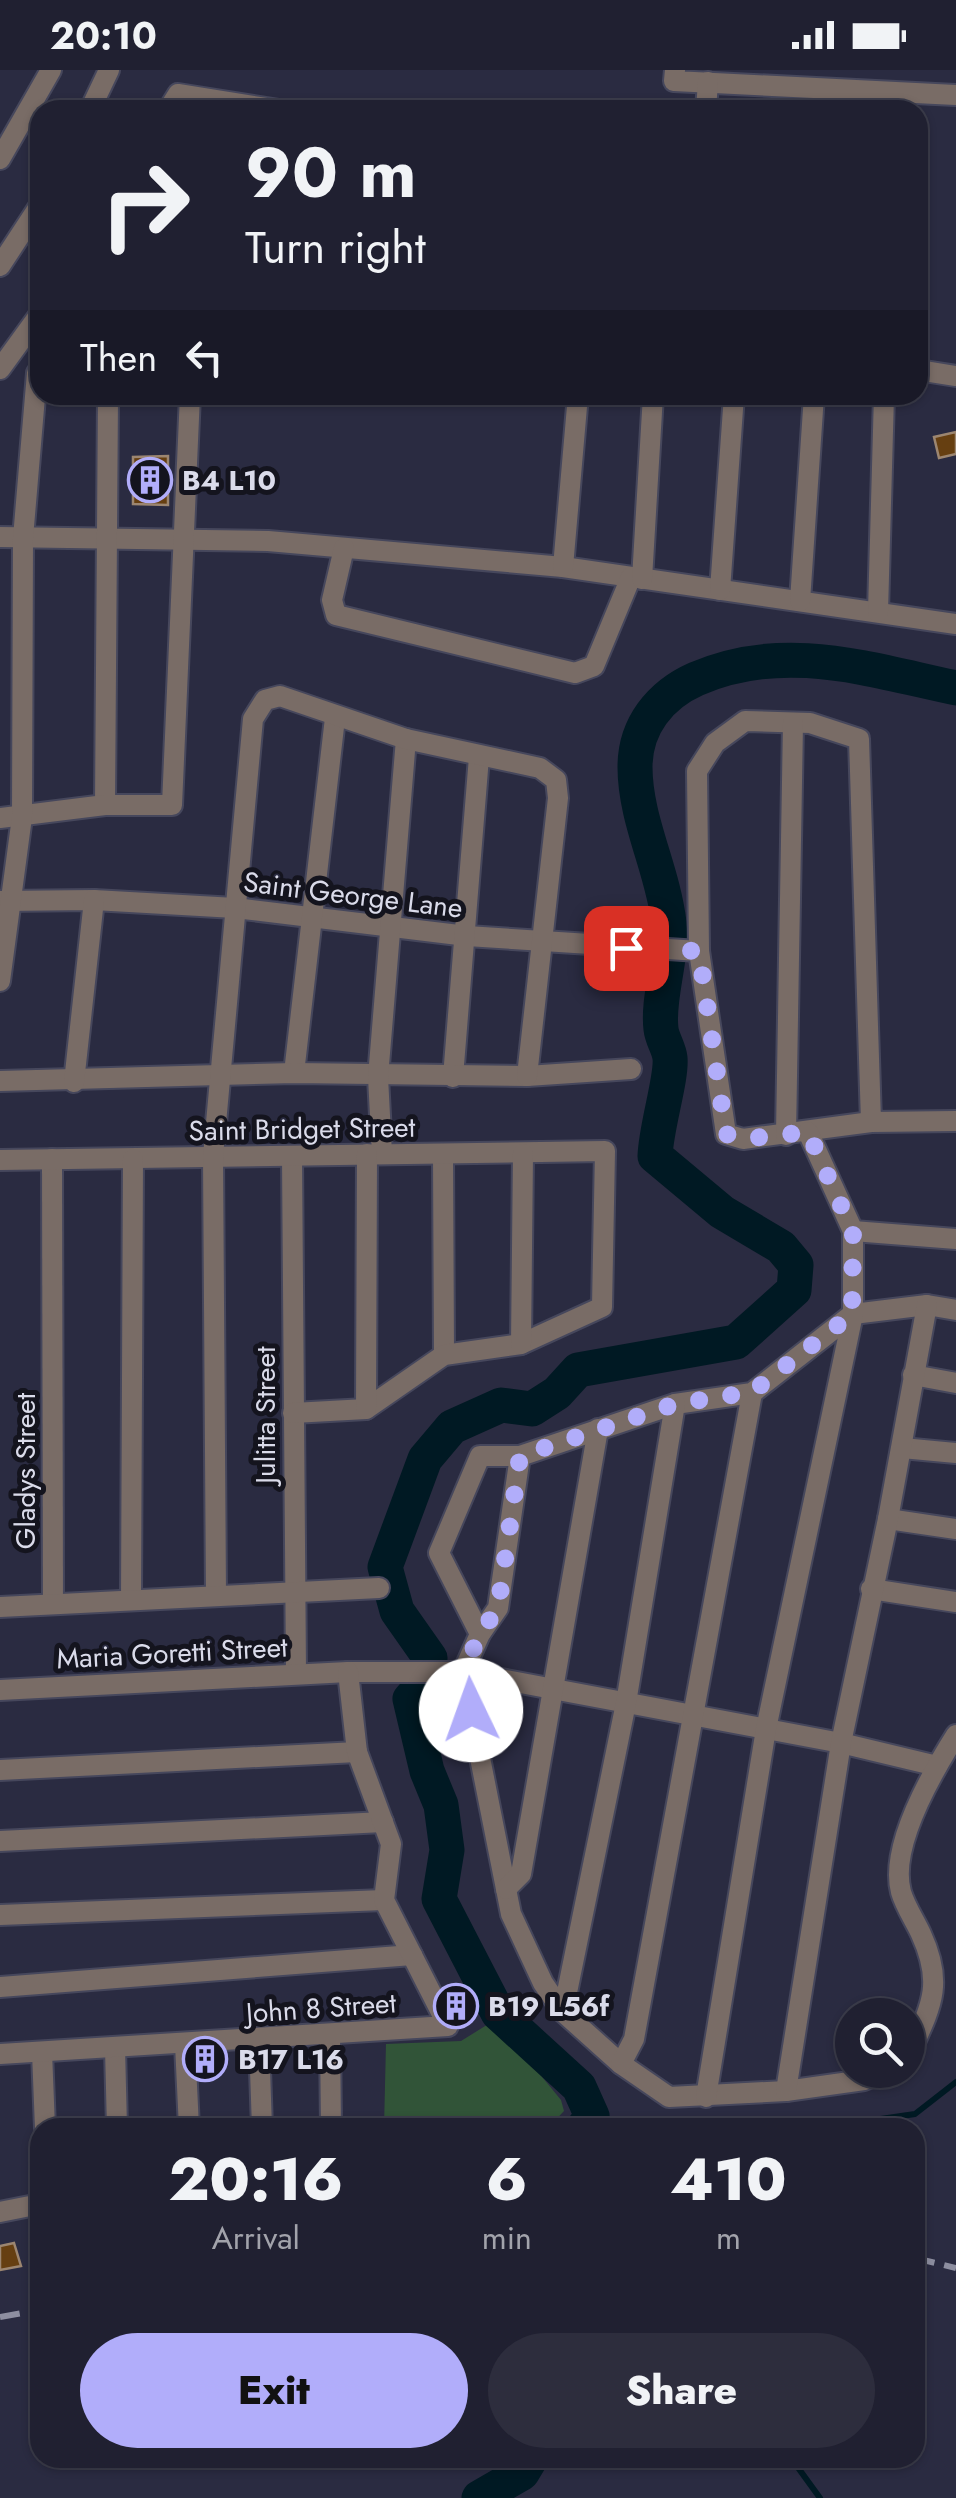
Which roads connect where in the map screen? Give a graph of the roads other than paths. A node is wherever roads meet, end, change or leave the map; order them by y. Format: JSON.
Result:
{"nodes":[{"id":1,"x":50,"y":70,"type":"edge"},
{"id":2,"x":109,"y":70,"type":"edge"},
{"id":3,"x":675,"y":70,"type":"edge"},
{"id":4,"x":897,"y":70,"type":"edge"},
{"id":5,"x":790,"y":78,"type":"edge"},
{"id":6,"x":708,"y":82,"type":"junction"},
{"id":7,"x":893,"y":93,"type":"junction"},
{"id":8,"x":956,"y":95,"type":"edge"},
{"id":9,"x":33,"y":100,"type":"edge"},
{"id":10,"x":95,"y":100,"type":"edge"},
{"id":11,"x":707,"y":100,"type":"edge"},
{"id":12,"x":30,"y":106,"type":"edge"},
{"id":13,"x":0,"y":160,"type":"edge"},
{"id":14,"x":30,"y":220,"type":"edge"},
{"id":15,"x":0,"y":266,"type":"edge"},
{"id":16,"x":30,"y":328,"type":"edge"},
{"id":17,"x":0,"y":369,"type":"edge"},
{"id":18,"x":30,"y":372,"type":"edge"},
{"id":19,"x":928,"y":372,"type":"edge"},
{"id":20,"x":956,"y":376,"type":"edge"},
{"id":21,"x":35,"y":405,"type":"edge"},
{"id":22,"x":108,"y":405,"type":"edge"},
{"id":23,"x":190,"y":405,"type":"edge"},
{"id":24,"x":577,"y":405,"type":"edge"},
{"id":25,"x":652,"y":405,"type":"edge"},
{"id":26,"x":733,"y":405,"type":"edge"},
{"id":27,"x":813,"y":405,"type":"edge"},
{"id":28,"x":884,"y":405,"type":"edge"},
{"id":29,"x":0,"y":537,"type":"edge"},
{"id":30,"x":23,"y":538,"type":"junction"},
{"id":31,"x":107,"y":540,"type":"junction"},
{"id":32,"x":186,"y":542,"type":"junction"},
{"id":33,"x":344,"y":548,"type":"junction"},
{"id":34,"x":562,"y":567,"type":"junction"},
{"id":35,"x":637,"y":578,"type":"junction"},
{"id":36,"x":720,"y":590,"type":"junction"},
{"id":37,"x":800,"y":601,"type":"junction"},
{"id":38,"x":878,"y":612,"type":"junction"},
{"id":39,"x":956,"y":624,"type":"edge"},
{"id":40,"x":336,"y":718,"type":"junction"},
{"id":41,"x":794,"y":722,"type":"junction"},
{"id":42,"x":406,"y":739,"type":"junction"},
{"id":43,"x":479,"y":757,"type":"junction"},
{"id":44,"x":106,"y":805,"type":"junction"},
{"id":45,"x":22,"y":817,"type":"junction"},
{"id":46,"x":0,"y":818,"type":"edge"},
{"id":47,"x":94,"y":900,"type":"junction"},
{"id":48,"x":6,"y":901,"type":"edge"},
{"id":49,"x":235,"y":908,"type":"junction"},
{"id":50,"x":311,"y":914,"type":"junction"},
{"id":51,"x":388,"y":924,"type":"junction"},
{"id":52,"x":467,"y":936,"type":"junction"},
{"id":53,"x":540,"y":938,"type":"junction"},
{"id":54,"x":694,"y":952,"type":"junction"},
{"id":55,"x":0,"y":981,"type":"edge"},
{"id":56,"x":631,"y":1069,"type":"dead end"},
{"id":57,"x":218,"y":1074,"type":"junction"},
{"id":58,"x":294,"y":1074,"type":"junction"},
{"id":59,"x":527,"y":1076,"type":"junction"},
{"id":60,"x":378,"y":1077,"type":"junction"},
{"id":61,"x":453,"y":1077,"type":"junction"},
{"id":62,"x":0,"y":1081,"type":"edge"},
{"id":63,"x":74,"y":1082,"type":"junction"},
{"id":64,"x":956,"y":1121,"type":"edge"},
{"id":65,"x":871,"y":1122,"type":"junction"},
{"id":66,"x":808,"y":1132,"type":"junction"},
{"id":67,"x":786,"y":1136,"type":"junction"},
{"id":68,"x":375,"y":1154,"type":"junction"},
{"id":69,"x":523,"y":1154,"type":"junction"},
{"id":70,"x":443,"y":1155,"type":"junction"},
{"id":71,"x":213,"y":1156,"type":"junction"},
{"id":72,"x":292,"y":1156,"type":"junction"},
{"id":73,"x":52,"y":1159,"type":"junction"},
{"id":74,"x":133,"y":1159,"type":"junction"},
{"id":75,"x":0,"y":1160,"type":"edge"},
{"id":76,"x":853,"y":1232,"type":"junction"},
{"id":77,"x":956,"y":1239,"type":"edge"},
{"id":78,"x":927,"y":1305,"type":"junction"},
{"id":79,"x":956,"y":1310,"type":"edge"},
{"id":80,"x":852,"y":1314,"type":"junction"},
{"id":81,"x":521,"y":1344,"type":"junction"},
{"id":82,"x":444,"y":1355,"type":"junction"},
{"id":83,"x":913,"y":1376,"type":"junction"},
{"id":84,"x":956,"y":1383,"type":"edge"},
{"id":85,"x":752,"y":1392,"type":"junction"},
{"id":86,"x":675,"y":1404,"type":"junction"},
{"id":87,"x":366,"y":1409,"type":"junction"},
{"id":88,"x":293,"y":1413,"type":"junction"},
{"id":89,"x":598,"y":1430,"type":"junction"},
{"id":90,"x":902,"y":1448,"type":"junction"},
{"id":91,"x":956,"y":1453,"type":"edge"},
{"id":92,"x":520,"y":1456,"type":"junction"},
{"id":93,"x":888,"y":1518,"type":"junction"},
{"id":94,"x":956,"y":1529,"type":"edge"},
{"id":95,"x":379,"y":1588,"type":"dead end"},
{"id":96,"x":871,"y":1589,"type":"junction"},
{"id":97,"x":293,"y":1592,"type":"junction"},
{"id":98,"x":216,"y":1596,"type":"junction"},
{"id":99,"x":132,"y":1600,"type":"junction"},
{"id":100,"x":956,"y":1602,"type":"edge"},
{"id":101,"x":53,"y":1604,"type":"junction"},
{"id":102,"x":0,"y":1606,"type":"edge"},
{"id":103,"x":480,"y":1634,"type":"junction"},
{"id":104,"x":348,"y":1672,"type":"junction"},
{"id":105,"x":463,"y":1672,"type":"junction"},
{"id":106,"x":296,"y":1674,"type":"junction"},
{"id":107,"x":0,"y":1690,"type":"edge"},
{"id":108,"x":554,"y":1690,"type":"junction"},
{"id":109,"x":626,"y":1703,"type":"junction"},
{"id":110,"x":695,"y":1716,"type":"junction"},
{"id":111,"x":766,"y":1730,"type":"junction"},
{"id":112,"x":956,"y":1735,"type":"edge"},
{"id":113,"x":841,"y":1743,"type":"junction"},
{"id":114,"x":357,"y":1752,"type":"junction"},
{"id":115,"x":936,"y":1766,"type":"junction"},
{"id":116,"x":0,"y":1770,"type":"edge"},
{"id":117,"x":383,"y":1822,"type":"junction"},
{"id":118,"x":0,"y":1840,"type":"edge"},
{"id":119,"x":506,"y":1889,"type":"junction"},
{"id":120,"x":384,"y":1900,"type":"junction"},
{"id":121,"x":0,"y":1914,"type":"edge"},
{"id":122,"x":412,"y":1956,"type":"junction"},
{"id":123,"x":0,"y":1987,"type":"edge"},
{"id":124,"x":564,"y":2012,"type":"junction"},
{"id":125,"x":925,"y":2019,"type":"edge"},
{"id":126,"x":330,"y":2036,"type":"junction"},
{"id":127,"x":260,"y":2040,"type":"junction"},
{"id":128,"x":186,"y":2044,"type":"junction"},
{"id":129,"x":114,"y":2048,"type":"junction"},
{"id":130,"x":42,"y":2052,"type":"junction"},
{"id":131,"x":0,"y":2054,"type":"edge"},
{"id":132,"x":621,"y":2064,"type":"junction"},
{"id":133,"x":835,"y":2084,"type":"edge"},
{"id":134,"x":786,"y":2091,"type":"junction"},
{"id":135,"x":706,"y":2098,"type":"junction"},
{"id":136,"x":45,"y":2118,"type":"edge"},
{"id":137,"x":117,"y":2118,"type":"edge"},
{"id":138,"x":189,"y":2118,"type":"edge"},
{"id":139,"x":262,"y":2118,"type":"edge"},
{"id":140,"x":331,"y":2118,"type":"edge"},
{"id":141,"x":30,"y":2206,"type":"edge"},
{"id":142,"x":0,"y":2212,"type":"edge"}],
"edges":[{"from":1,"to":9,"type":"street"},
{"from":2,"to":10,"type":"street"},
{"from":3,"to":6,"type":"street"},
{"from":4,"to":7,"type":"street"},
{"from":5,"to":6,"type":"street"},
{"from":5,"to":7,"type":"street"},
{"from":6,"to":11,"type":"street"},
{"from":7,"to":8,"type":"street"},
{"from":12,"to":13,"type":"street"},
{"from":14,"to":15,"type":"street"},
{"from":16,"to":17,"type":"street"},
{"from":17,"to":18,"type":"street"},
{"from":19,"to":20,"type":"street"},
{"from":21,"to":30,"type":"street"},
{"from":22,"to":31,"type":"street"},
{"from":23,"to":32,"type":"street"},
{"from":24,"to":34,"type":"street"},
{"from":25,"to":35,"type":"street"},
{"from":26,"to":36,"type":"street"},
{"from":27,"to":37,"type":"street"},
{"from":28,"to":38,"type":"street"},
{"from":29,"to":30,"type":"street"},
{"from":30,"to":31,"type":"street"},
{"from":30,"to":45,"type":"street"},
{"from":31,"to":32,"type":"street"},
{"from":31,"to":44,"type":"street"},
{"from":32,"to":33,"type":"street"},
{"from":32,"to":44,"type":"street"},
{"from":33,"to":34,"type":"street"},
{"from":33,"to":35,"type":"street"},
{"from":34,"to":35,"type":"street"},
{"from":35,"to":36,"type":"street"},
{"from":36,"to":37,"type":"street"},
{"from":37,"to":38,"type":"street"},
{"from":38,"to":39,"type":"street"},
{"from":40,"to":42,"type":"street"},
{"from":40,"to":49,"type":"street"},
{"from":40,"to":50,"type":"street"},
{"from":41,"to":54,"type":"street"},
{"from":41,"to":65,"type":"street"},
{"from":41,"to":67,"type":"street"},
{"from":42,"to":43,"type":"street"},
{"from":42,"to":51,"type":"street"},
{"from":43,"to":52,"type":"street"},
{"from":43,"to":53,"type":"street"},
{"from":44,"to":45,"type":"street"},
{"from":45,"to":46,"type":"street"},
{"from":45,"to":48,"type":"street"},
{"from":47,"to":48,"type":"street","name":"Saint George Lane"},
{"from":47,"to":49,"type":"street","name":"Saint George Lane"},
{"from":47,"to":63,"type":"street"},
{"from":48,"to":55,"type":"street"},
{"from":49,"to":50,"type":"street","name":"Saint George Lane"},
{"from":49,"to":57,"type":"street"},
{"from":50,"to":51,"type":"street","name":"Saint George Lane"},
{"from":50,"to":58,"type":"street"},
{"from":51,"to":52,"type":"street","name":"Saint George Lane"},
{"from":51,"to":60,"type":"street"},
{"from":52,"to":53,"type":"street","name":"Saint George Lane"},
{"from":52,"to":61,"type":"street"},
{"from":53,"to":54,"type":"street","name":"Saint George Lane"},
{"from":53,"to":59,"type":"street"},
{"from":54,"to":67,"type":"street"},
{"from":56,"to":59,"type":"street"},
{"from":57,"to":58,"type":"street"},
{"from":57,"to":63,"type":"street"},
{"from":57,"to":71,"type":"street"},
{"from":58,"to":60,"type":"street"},
{"from":59,"to":61,"type":"street"},
{"from":60,"to":61,"type":"street"},
{"from":60,"to":68,"type":"street"},
{"from":62,"to":63,"type":"street"},
{"from":64,"to":65,"type":"street"},
{"from":65,"to":66,"type":"street"},
{"from":66,"to":67,"type":"street"},
{"from":66,"to":76,"type":"street"},
{"from":68,"to":70,"type":"street","name":"Saint Bridget Street"},
{"from":68,"to":72,"type":"street","name":"Saint Bridget Street"},
{"from":68,"to":87,"type":"street"},
{"from":69,"to":70,"type":"street","name":"Saint Bridget Street"},
{"from":69,"to":81,"type":"street"},
{"from":69,"to":81,"type":"street","name":"Saint Bridget Street"},
{"from":70,"to":82,"type":"street"},
{"from":71,"to":72,"type":"street","name":"Saint Bridget Street"},
{"from":71,"to":74,"type":"street","name":"Saint Bridget Street"},
{"from":71,"to":98,"type":"street"},
{"from":72,"to":88,"type":"street","name":"Julitta Street"},
{"from":73,"to":74,"type":"street","name":"Saint Bridget Street"},
{"from":73,"to":75,"type":"street","name":"Saint Bridget Street"},
{"from":73,"to":101,"type":"street","name":"Gladys Street"},
{"from":74,"to":99,"type":"street"},
{"from":76,"to":77,"type":"street"},
{"from":76,"to":80,"type":"street"},
{"from":78,"to":79,"type":"street"},
{"from":78,"to":80,"type":"street"},
{"from":78,"to":83,"type":"street"},
{"from":80,"to":85,"type":"street"},
{"from":80,"to":111,"type":"street"},
{"from":81,"to":82,"type":"street"},
{"from":82,"to":87,"type":"street"},
{"from":83,"to":84,"type":"street"},
{"from":83,"to":90,"type":"street"},
{"from":85,"to":86,"type":"street"},
{"from":85,"to":110,"type":"street"},
{"from":86,"to":89,"type":"street"},
{"from":86,"to":109,"type":"street"},
{"from":87,"to":88,"type":"street"},
{"from":88,"to":97,"type":"street","name":"Julitta Street"},
{"from":89,"to":92,"type":"street"},
{"from":89,"to":108,"type":"street"},
{"from":90,"to":91,"type":"street"},
{"from":90,"to":93,"type":"street"},
{"from":92,"to":103,"type":"street"},
{"from":92,"to":103,"type":"street"},
{"from":93,"to":94,"type":"street"},
{"from":93,"to":96,"type":"street"},
{"from":95,"to":97,"type":"street"},
{"from":96,"to":100,"type":"street"},
{"from":96,"to":113,"type":"street"},
{"from":97,"to":98,"type":"street"},
{"from":97,"to":106,"type":"street","name":"Julitta Street"},
{"from":98,"to":99,"type":"street"},
{"from":99,"to":101,"type":"street"},
{"from":101,"to":102,"type":"street"},
{"from":103,"to":105,"type":"street"},
{"from":104,"to":105,"type":"street","name":"Maria Goretti Street"},
{"from":104,"to":106,"type":"street","name":"Maria Goretti Street"},
{"from":104,"to":114,"type":"street"},
{"from":105,"to":108,"type":"street","name":"Maria Goretti Street"},
{"from":105,"to":119,"type":"street"},
{"from":106,"to":107,"type":"street","name":"Maria Goretti Street"},
{"from":108,"to":109,"type":"street","name":"Maria Goretti Street"},
{"from":108,"to":119,"type":"street"},
{"from":109,"to":110,"type":"street","name":"Maria Goretti Street"},
{"from":109,"to":124,"type":"street"},
{"from":110,"to":111,"type":"street","name":"Maria Goretti Street"},
{"from":110,"to":132,"type":"street"},
{"from":111,"to":113,"type":"street","name":"Maria Goretti Street"},
{"from":111,"to":135,"type":"street"},
{"from":112,"to":115,"type":"street"},
{"from":113,"to":115,"type":"street","name":"Maria Goretti Street"},
{"from":113,"to":134,"type":"street"},
{"from":114,"to":116,"type":"street"},
{"from":114,"to":117,"type":"street"},
{"from":115,"to":125,"type":"street"},
{"from":117,"to":118,"type":"street"},
{"from":117,"to":120,"type":"street"},
{"from":119,"to":124,"type":"street"},
{"from":120,"to":121,"type":"street"},
{"from":120,"to":122,"type":"street","name":"John 8 Street"},
{"from":122,"to":123,"type":"street"},
{"from":122,"to":126,"type":"street","name":"John 8 Street"},
{"from":124,"to":132,"type":"street"},
{"from":126,"to":127,"type":"street","name":"John 8 Street"},
{"from":126,"to":140,"type":"street"},
{"from":127,"to":128,"type":"street","name":"John 8 Street"},
{"from":127,"to":139,"type":"street"},
{"from":128,"to":129,"type":"street","name":"John 8 Street"},
{"from":128,"to":138,"type":"street"},
{"from":129,"to":130,"type":"street","name":"John 8 Street"},
{"from":129,"to":137,"type":"street"},
{"from":130,"to":131,"type":"street","name":"John 8 Street"},
{"from":130,"to":136,"type":"street"},
{"from":132,"to":135,"type":"street"},
{"from":133,"to":134,"type":"street"},
{"from":134,"to":135,"type":"street"},
{"from":141,"to":142,"type":"street"}]}
